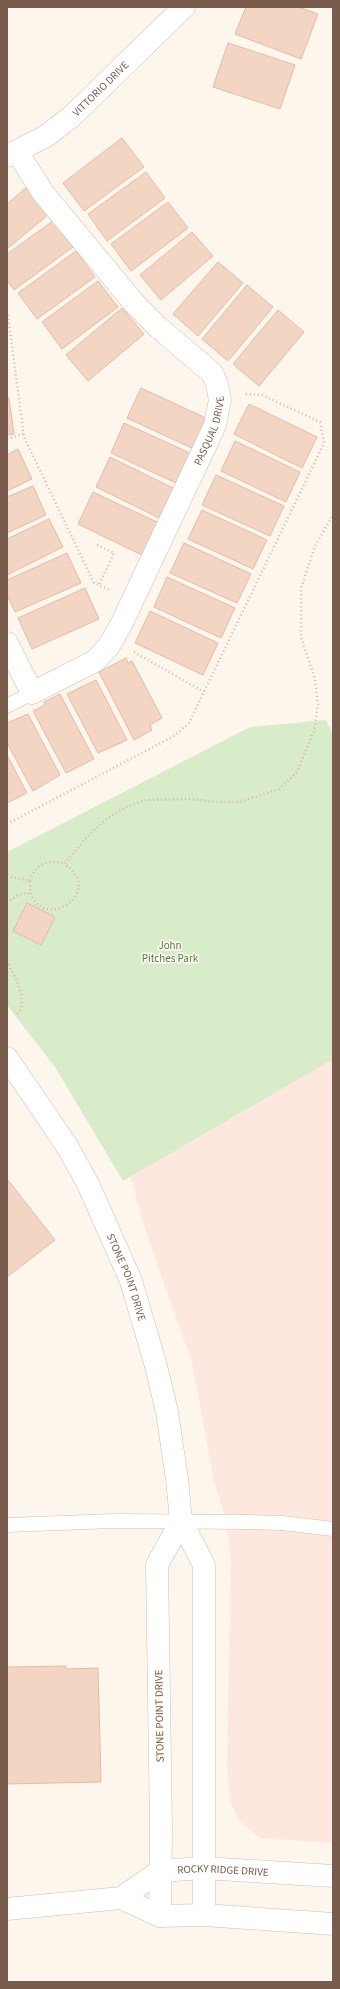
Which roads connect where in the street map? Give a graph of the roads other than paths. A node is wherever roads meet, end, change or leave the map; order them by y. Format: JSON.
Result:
{"nodes":[{"id":1,"x":184,"y":7,"type":"edge"},
{"id":2,"x":12,"y":154,"type":"edge"},
{"id":3,"x":7,"y":643,"type":"edge"},
{"id":4,"x":32,"y":693,"type":"junction"},
{"id":5,"x":7,"y":706,"type":"edge"},
{"id":6,"x":7,"y":1058,"type":"edge"},
{"id":7,"x":181,"y":1521,"type":"junction"},
{"id":8,"x":7,"y":1525,"type":"edge"},
{"id":9,"x":333,"y":1529,"type":"edge"},
{"id":10,"x":203,"y":1868,"type":"junction"},
{"id":11,"x":160,"y":1871,"type":"junction"},
{"id":12,"x":333,"y":1876,"type":"edge"},
{"id":13,"x":121,"y":1898,"type":"junction"},
{"id":14,"x":7,"y":1909,"type":"edge"},
{"id":15,"x":204,"y":1915,"type":"junction"},
{"id":16,"x":160,"y":1916,"type":"junction"},
{"id":17,"x":333,"y":1924,"type":"edge"}],
"edges":[{"from":1,"to":2,"type":"street","name":"VITTORIO DRIVE"},
{"from":2,"to":4,"type":"street","name":"PASQUAL DRIVE"},
{"from":3,"to":4,"type":"street"},
{"from":4,"to":5,"type":"lane","name":"PASQUAL DRIVE"},
{"from":6,"to":7,"type":"street","name":"STONE POINT DRIVE"},
{"from":7,"to":8,"type":"lane"},
{"from":7,"to":9,"type":"lane"},
{"from":7,"to":10,"type":"street","name":"STONE POINT DRIVE"},
{"from":7,"to":11,"type":"street","name":"STONE POINT DRIVE"},
{"from":10,"to":11,"type":"street","name":"ROCKY RIDGE DRIVE"},
{"from":10,"to":12,"type":"street","name":"ROCKY RIDGE DRIVE"},
{"from":10,"to":15,"type":"street","name":"STONE POINT DRIVE"},
{"from":11,"to":13,"type":"street"},
{"from":11,"to":16,"type":"street","name":"STONE POINT DRIVE"},
{"from":13,"to":14,"type":"street"},
{"from":13,"to":16,"type":"street"},
{"from":15,"to":16,"type":"street"},
{"from":15,"to":17,"type":"street"}]}
